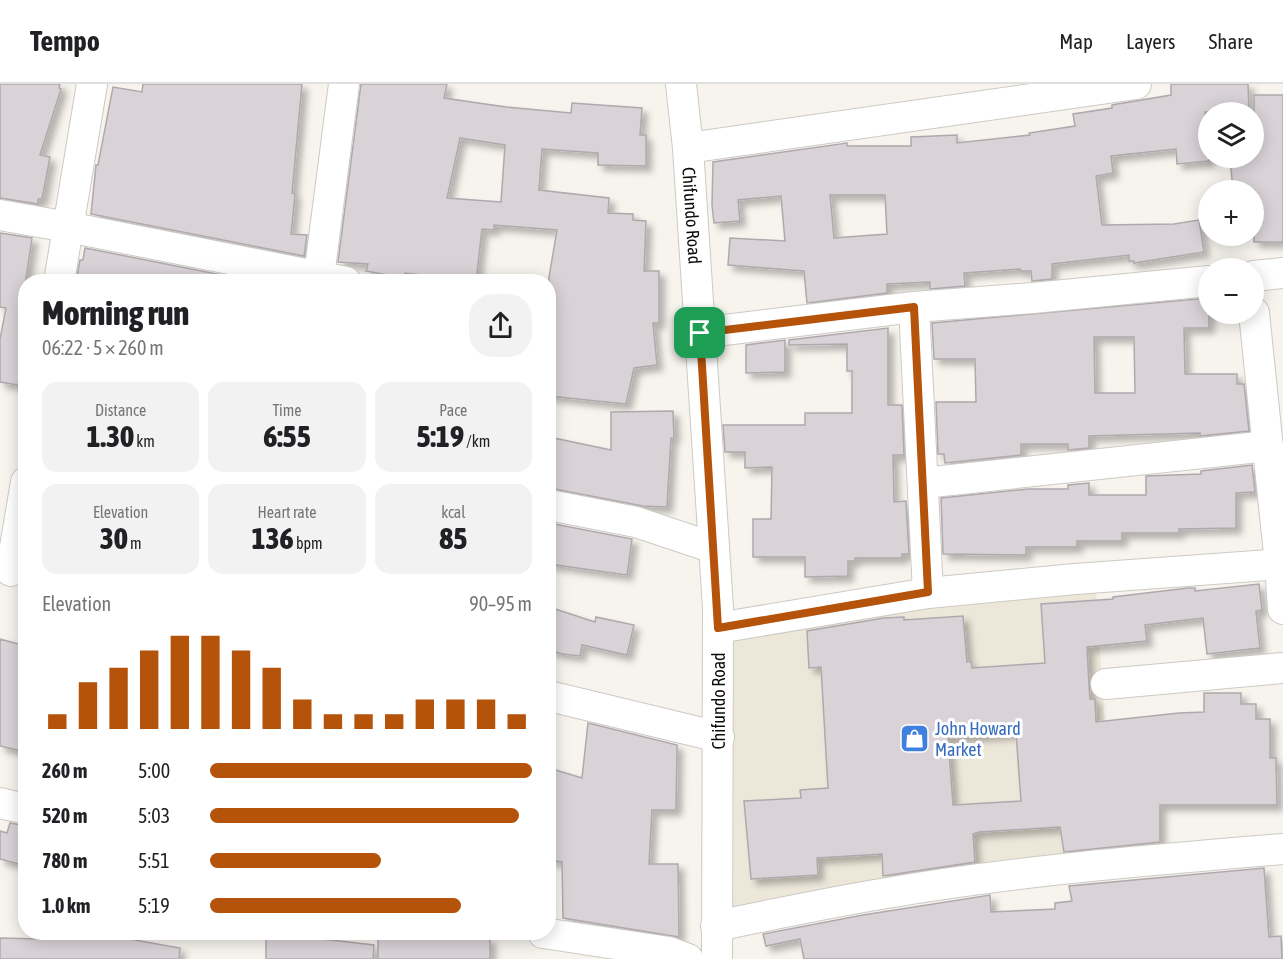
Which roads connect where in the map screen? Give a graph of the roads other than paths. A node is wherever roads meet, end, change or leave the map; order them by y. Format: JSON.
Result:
{"nodes":[{"id":1,"x":92,"y":84,"type":"edge"},
{"id":2,"x":344,"y":84,"type":"edge"},
{"id":3,"x":681,"y":84,"type":"edge"},
{"id":4,"x":1136,"y":84,"type":"edge"},
{"id":5,"x":688,"y":147,"type":"junction"},
{"id":6,"x":0,"y":215,"type":"edge"},
{"id":7,"x":68,"y":226,"type":"junction"},
{"id":8,"x":1283,"y":273,"type":"edge"},
{"id":9,"x":60,"y":274,"type":"edge"},
{"id":10,"x":297,"y":274,"type":"edge"},
{"id":11,"x":322,"y":274,"type":"edge"},
{"id":12,"x":1264,"y":275,"type":"edge"},
{"id":13,"x":1198,"y":282,"type":"edge"},
{"id":14,"x":914,"y":307,"type":"junction"},
{"id":15,"x":1255,"y":324,"type":"edge"},
{"id":16,"x":700,"y":333,"type":"junction"},
{"id":17,"x":1273,"y":453,"type":"edge"},
{"id":18,"x":922,"y":483,"type":"junction"},
{"id":19,"x":556,"y":506,"type":"edge"},
{"id":20,"x":18,"y":533,"type":"edge"},
{"id":21,"x":714,"y":548,"type":"junction"},
{"id":22,"x":1282,"y":564,"type":"edge"},
{"id":23,"x":12,"y":571,"type":"edge"},
{"id":24,"x":928,"y":592,"type":"junction"},
{"id":25,"x":1283,"y":609,"type":"edge"},
{"id":26,"x":718,"y":628,"type":"junction"},
{"id":27,"x":1283,"y":668,"type":"edge"},
{"id":28,"x":1106,"y":684,"type":"dead end"},
{"id":29,"x":556,"y":698,"type":"edge"},
{"id":30,"x":719,"y":737,"type":"junction"},
{"id":31,"x":0,"y":803,"type":"edge"},
{"id":32,"x":18,"y":806,"type":"edge"},
{"id":33,"x":1283,"y":849,"type":"edge"},
{"id":34,"x":716,"y":926,"type":"junction"},
{"id":35,"x":556,"y":935,"type":"edge"},
{"id":36,"x":688,"y":959,"type":"edge"},
{"id":37,"x":717,"y":959,"type":"edge"}],
"edges":[{"from":1,"to":7,"type":"street"},
{"from":2,"to":11,"type":"street"},
{"from":3,"to":5,"type":"street","name":"Chifundo Road"},
{"from":4,"to":5,"type":"street"},
{"from":5,"to":16,"type":"street","name":"Chifundo Road"},
{"from":6,"to":7,"type":"street"},
{"from":7,"to":9,"type":"street"},
{"from":7,"to":10,"type":"street"},
{"from":8,"to":12,"type":"street"},
{"from":13,"to":14,"type":"street"},
{"from":14,"to":16,"type":"street"},
{"from":14,"to":18,"type":"street"},
{"from":15,"to":17,"type":"street"},
{"from":16,"to":21,"type":"street","name":"Chifundo Road"},
{"from":17,"to":18,"type":"street"},
{"from":17,"to":22,"type":"street"},
{"from":18,"to":24,"type":"street"},
{"from":19,"to":21,"type":"street"},
{"from":20,"to":23,"type":"street"},
{"from":21,"to":26,"type":"street","name":"Chifundo Road"},
{"from":22,"to":24,"type":"street"},
{"from":22,"to":25,"type":"street"},
{"from":24,"to":26,"type":"street"},
{"from":26,"to":30,"type":"street","name":"Chifundo Road"},
{"from":27,"to":28,"type":"street"},
{"from":29,"to":30,"type":"street"},
{"from":30,"to":34,"type":"street","name":"Chifundo Road"},
{"from":31,"to":32,"type":"street"},
{"from":33,"to":34,"type":"street"},
{"from":34,"to":37,"type":"street","name":"Chifundo Road"},
{"from":35,"to":36,"type":"street"}]}
